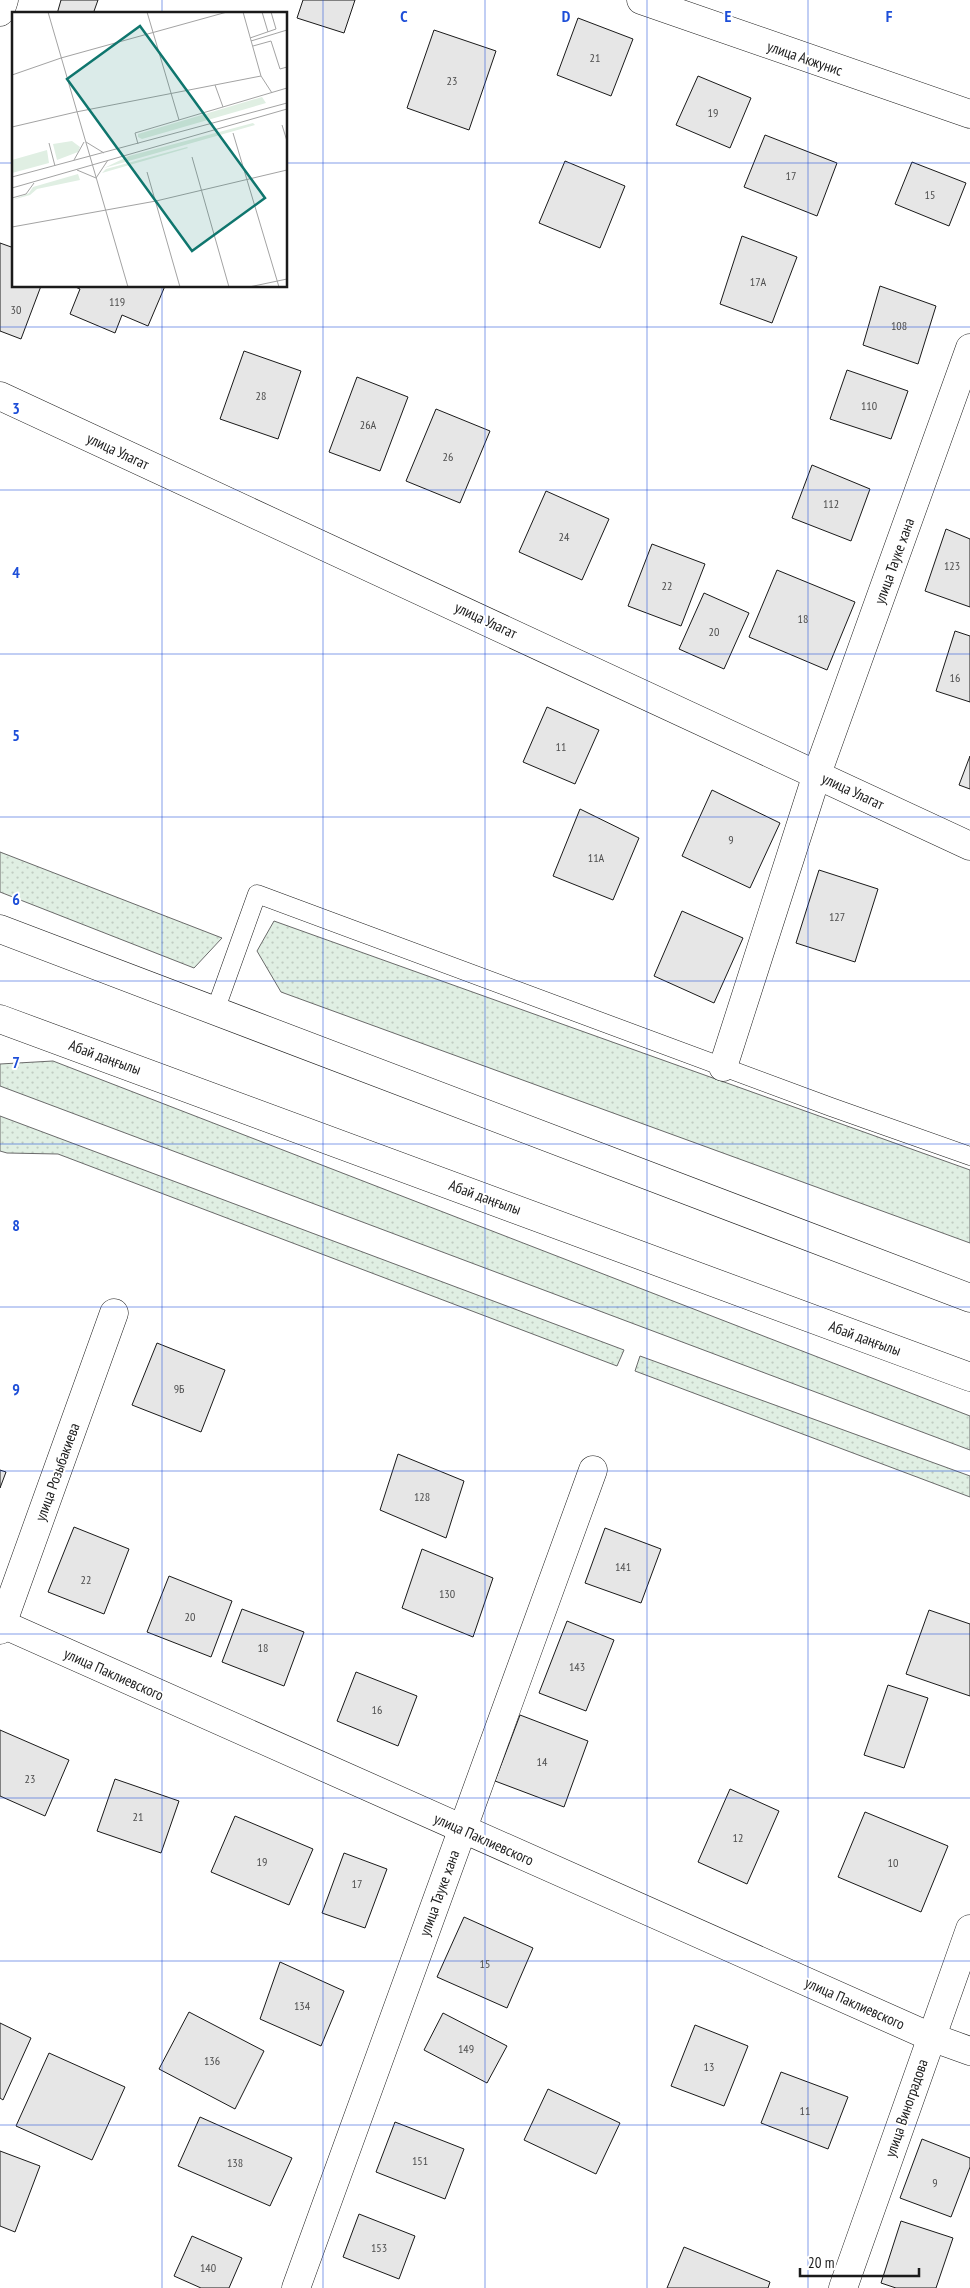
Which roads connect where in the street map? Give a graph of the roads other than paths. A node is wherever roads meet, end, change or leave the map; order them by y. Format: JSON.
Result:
{"nodes":[{"id":1,"x":4,"y":0,"type":"edge"},
{"id":2,"x":641,"y":0,"type":"edge"},
{"id":3,"x":0,"y":12,"type":"edge"},
{"id":4,"x":970,"y":114,"type":"edge"},
{"id":5,"x":970,"y":348,"type":"edge"},
{"id":6,"x":0,"y":396,"type":"edge"},
{"id":7,"x":817,"y":774,"type":"junction"},
{"id":8,"x":970,"y":846,"type":"edge"},
{"id":9,"x":9,"y":933,"type":"edge"},
{"id":10,"x":215,"y":1010,"type":"junction"},
{"id":11,"x":0,"y":1019,"type":"edge"},
{"id":12,"x":723,"y":1067,"type":"junction"},
{"id":13,"x":970,"y":1156,"type":"edge"},
{"id":14,"x":970,"y":1298,"type":"edge"},
{"id":15,"x":114,"y":1313,"type":"dead end"},
{"id":16,"x":970,"y":1377,"type":"edge"},
{"id":17,"x":593,"y":1470,"type":"dead end"},
{"id":18,"x":1,"y":1626,"type":"edge"},
{"id":19,"x":462,"y":1829,"type":"junction"},
{"id":20,"x":970,"y":1929,"type":"edge"},
{"id":21,"x":931,"y":2037,"type":"junction"},
{"id":22,"x":970,"y":2051,"type":"edge"},
{"id":23,"x":296,"y":2288,"type":"edge"},
{"id":24,"x":843,"y":2288,"type":"edge"}],
"edges":[{"from":1,"to":3,"type":"street"},
{"from":2,"to":4,"type":"street","name":"улица Акжунис"},
{"from":5,"to":7,"type":"street","name":"улица Тауке хана"},
{"from":6,"to":7,"type":"street","name":"улица Улагат"},
{"from":7,"to":8,"type":"street","name":"улица Улагат"},
{"from":7,"to":12,"type":"street","name":"улица Тауке хана"},
{"from":9,"to":10,"type":"street"},
{"from":10,"to":12,"type":"lane"},
{"from":10,"to":14,"type":"street"},
{"from":11,"to":16,"type":"street","name":"Абай даңғылы"},
{"from":12,"to":13,"type":"lane"},
{"from":15,"to":18,"type":"street","name":"улица Розыбакиева"},
{"from":17,"to":19,"type":"street","name":"улица Тауке хана"},
{"from":18,"to":19,"type":"street","name":"улица Паклиевского"},
{"from":19,"to":21,"type":"street","name":"улица Паклиевского"},
{"from":19,"to":23,"type":"street","name":"улица Тауке хана"},
{"from":20,"to":21,"type":"street","name":"улица Виноградова"},
{"from":21,"to":22,"type":"street","name":"улица Паклиевского"},
{"from":21,"to":24,"type":"street","name":"улица Виноградова"}]}
